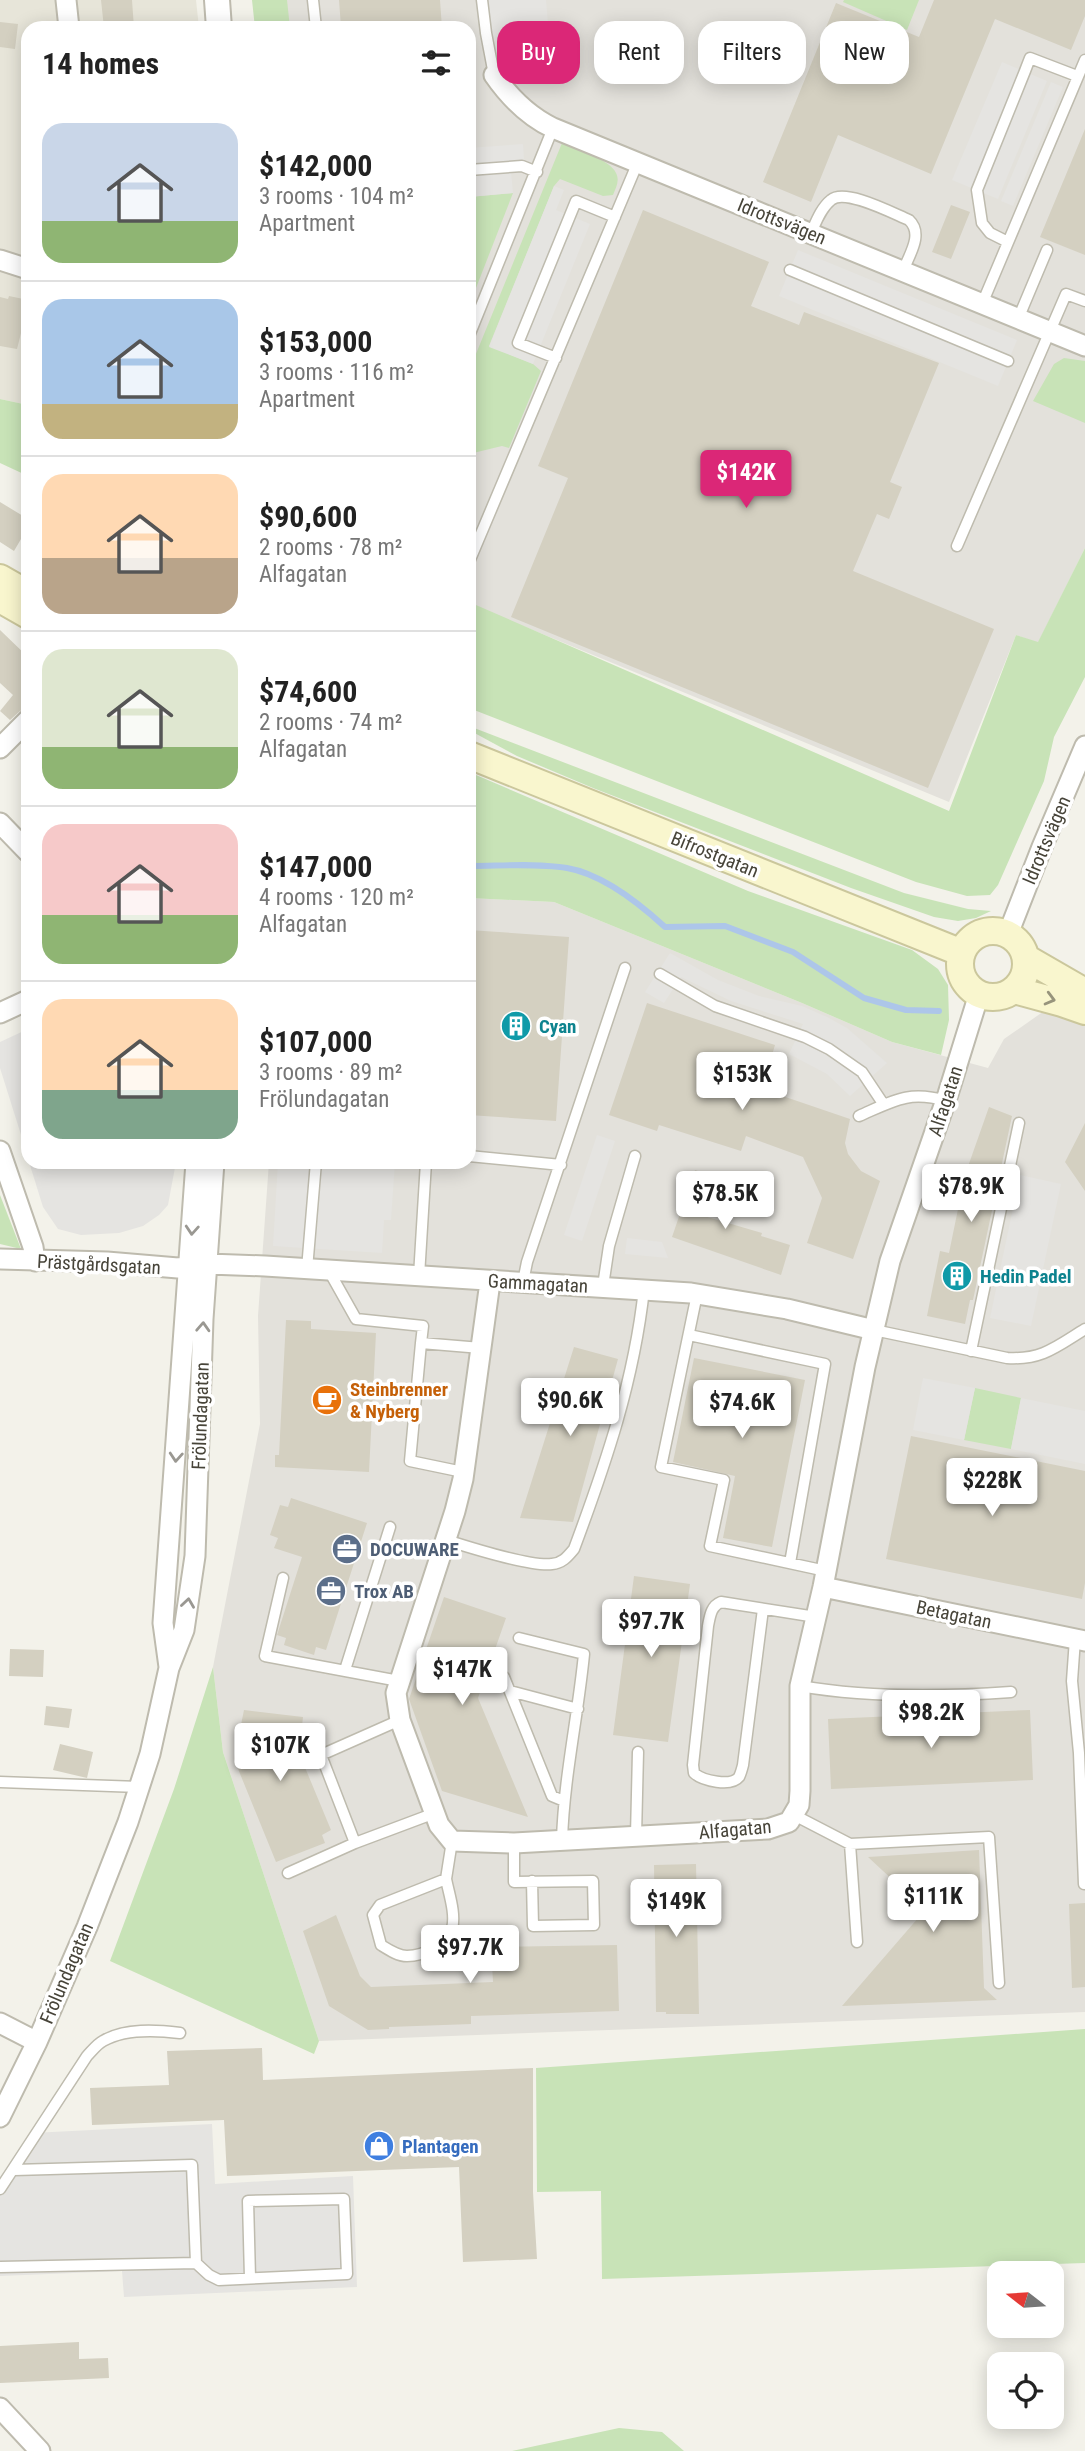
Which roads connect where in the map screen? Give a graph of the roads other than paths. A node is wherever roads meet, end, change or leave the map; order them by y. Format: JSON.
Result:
{"nodes":[{"id":1,"x":66,"y":0,"type":"edge"},
{"id":2,"x":217,"y":0,"type":"edge"},
{"id":3,"x":313,"y":0,"type":"edge"},
{"id":4,"x":482,"y":0,"type":"edge"},
{"id":5,"x":68,"y":21,"type":"edge"},
{"id":6,"x":218,"y":21,"type":"edge"},
{"id":7,"x":315,"y":21,"type":"edge"},
{"id":8,"x":1085,"y":60,"type":"edge"},
{"id":9,"x":494,"y":75,"type":"joint"},
{"id":10,"x":1077,"y":76,"type":"junction"},
{"id":11,"x":553,"y":128,"type":"junction"},
{"id":12,"x":638,"y":162,"type":"junction"},
{"id":13,"x":476,"y":169,"type":"edge"},
{"id":14,"x":537,"y":172,"type":"junction"},
{"id":15,"x":615,"y":217,"type":"junction"},
{"id":16,"x":811,"y":233,"type":"junction"},
{"id":17,"x":1008,"y":242,"type":"junction"},
{"id":18,"x":1047,"y":250,"type":"dead end"},
{"id":19,"x":0,"y":260,"type":"edge"},
{"id":20,"x":21,"y":267,"type":"edge"},
{"id":21,"x":790,"y":270,"type":"dead end"},
{"id":22,"x":903,"y":271,"type":"junction"},
{"id":23,"x":1085,"y":301,"type":"edge"},
{"id":24,"x":982,"y":304,"type":"junction"},
{"id":25,"x":476,"y":319,"type":"edge"},
{"id":26,"x":1018,"y":319,"type":"junction"},
{"id":27,"x":1050,"y":332,"type":"junction"},
{"id":28,"x":1085,"y":346,"type":"edge"},
{"id":29,"x":556,"y":358,"type":"junction"},
{"id":30,"x":1007,"y":361,"type":"dead end"},
{"id":31,"x":476,"y":546,"type":"edge"},
{"id":32,"x":957,"y":546,"type":"dead end"},
{"id":33,"x":21,"y":727,"type":"edge"},
{"id":34,"x":1085,"y":747,"type":"edge"},
{"id":35,"x":0,"y":748,"type":"edge"},
{"id":36,"x":476,"y":758,"type":"edge"},
{"id":37,"x":0,"y":823,"type":"edge"},
{"id":38,"x":21,"y":845,"type":"edge"},
{"id":39,"x":1008,"y":934,"type":"junction"},
{"id":40,"x":962,"y":953,"type":"junction"},
{"id":41,"x":1026,"y":958,"type":"junction"},
{"id":42,"x":625,"y":968,"type":"dead end"},
{"id":43,"x":660,"y":974,"type":"dead end"},
{"id":44,"x":1014,"y":990,"type":"junction"},
{"id":45,"x":1085,"y":992,"type":"edge"},
{"id":46,"x":979,"y":994,"type":"junction"},
{"id":47,"x":21,"y":1003,"type":"edge"},
{"id":48,"x":1085,"y":1011,"type":"edge"},
{"id":49,"x":0,"y":1013,"type":"edge"},
{"id":50,"x":946,"y":1101,"type":"junction"},
{"id":51,"x":884,"y":1105,"type":"junction"},
{"id":52,"x":859,"y":1116,"type":"dead end"},
{"id":53,"x":1019,"y":1123,"type":"dead end"},
{"id":54,"x":0,"y":1151,"type":"edge"},
{"id":55,"x":635,"y":1156,"type":"dead end"},
{"id":56,"x":476,"y":1157,"type":"edge"},
{"id":57,"x":561,"y":1165,"type":"junction"},
{"id":58,"x":196,"y":1169,"type":"edge"},
{"id":59,"x":213,"y":1169,"type":"edge"},
{"id":60,"x":315,"y":1169,"type":"edge"},
{"id":61,"x":426,"y":1169,"type":"edge"},
{"id":62,"x":0,"y":1259,"type":"edge"},
{"id":63,"x":34,"y":1261,"type":"junction"},
{"id":64,"x":199,"y":1265,"type":"junction"},
{"id":65,"x":307,"y":1269,"type":"junction"},
{"id":66,"x":329,"y":1271,"type":"junction"},
{"id":67,"x":419,"y":1277,"type":"junction"},
{"id":68,"x":490,"y":1282,"type":"junction"},
{"id":69,"x":523,"y":1283,"type":"junction"},
{"id":70,"x":603,"y":1286,"type":"junction"},
{"id":71,"x":644,"y":1289,"type":"junction"},
{"id":72,"x":697,"y":1294,"type":"junction"},
{"id":73,"x":1085,"y":1329,"type":"edge"},
{"id":74,"x":874,"y":1330,"type":"junction"},
{"id":75,"x":689,"y":1335,"type":"junction"},
{"id":76,"x":421,"y":1343,"type":"junction"},
{"id":77,"x":481,"y":1348,"type":"junction"},
{"id":78,"x":971,"y":1351,"type":"junction"},
{"id":79,"x":463,"y":1472,"type":"junction"},
{"id":80,"x":390,"y":1527,"type":"dead end"},
{"id":81,"x":446,"y":1540,"type":"junction"},
{"id":82,"x":790,"y":1563,"type":"junction"},
{"id":83,"x":283,"y":1578,"type":"dead end"},
{"id":84,"x":825,"y":1579,"type":"junction"},
{"id":85,"x":763,"y":1609,"type":"junction"},
{"id":86,"x":816,"y":1617,"type":"junction"},
{"id":87,"x":519,"y":1638,"type":"dead end"},
{"id":88,"x":1080,"y":1640,"type":"edge"},
{"id":89,"x":345,"y":1670,"type":"junction"},
{"id":90,"x":504,"y":1677,"type":"dead end"},
{"id":91,"x":399,"y":1681,"type":"junction"},
{"id":92,"x":800,"y":1686,"type":"junction"},
{"id":93,"x":510,"y":1691,"type":"junction"},
{"id":94,"x":1011,"y":1692,"type":"dead end"},
{"id":95,"x":578,"y":1709,"type":"junction"},
{"id":96,"x":400,"y":1720,"type":"junction"},
{"id":97,"x":638,"y":1752,"type":"dead end"},
{"id":98,"x":1082,"y":1755,"type":"edge"},
{"id":99,"x":0,"y":1782,"type":"edge"},
{"id":100,"x":141,"y":1787,"type":"junction"},
{"id":101,"x":564,"y":1801,"type":"junction"},
{"id":102,"x":435,"y":1813,"type":"junction"},
{"id":103,"x":794,"y":1815,"type":"junction"},
{"id":104,"x":636,"y":1836,"type":"junction"},
{"id":105,"x":562,"y":1840,"type":"junction"},
{"id":106,"x":452,"y":1841,"type":"junction"},
{"id":107,"x":355,"y":1843,"type":"junction"},
{"id":108,"x":514,"y":1843,"type":"junction"},
{"id":109,"x":850,"y":1844,"type":"junction"},
{"id":110,"x":288,"y":1873,"type":"dead end"},
{"id":111,"x":446,"y":1880,"type":"junction"},
{"id":112,"x":532,"y":1881,"type":"junction"},
{"id":113,"x":1083,"y":1884,"type":"edge"},
{"id":114,"x":858,"y":1942,"type":"dead end"},
{"id":115,"x":999,"y":1983,"type":"dead end"},
{"id":116,"x":0,"y":2023,"type":"edge"},
{"id":117,"x":180,"y":2032,"type":"dead end"},
{"id":118,"x":37,"y":2042,"type":"junction"},
{"id":119,"x":0,"y":2117,"type":"edge"},
{"id":120,"x":14,"y":2170,"type":"junction"},
{"id":121,"x":0,"y":2189,"type":"edge"},
{"id":122,"x":196,"y":2263,"type":"junction"},
{"id":123,"x":0,"y":2267,"type":"edge"},
{"id":124,"x":250,"y":2278,"type":"junction"},
{"id":125,"x":0,"y":2408,"type":"edge"},
{"id":126,"x":40,"y":2451,"type":"edge"}],
"edges":[{"from":1,"to":5,"type":"street"},
{"from":2,"to":6,"type":"street"},
{"from":3,"to":7,"type":"lane"},
{"from":4,"to":9,"type":"lane"},
{"from":8,"to":10,"type":"lane"},
{"from":9,"to":11,"type":"street","name":"Idrottsvägen"},
{"from":10,"to":17,"type":"lane"},
{"from":10,"to":17,"type":"lane"},
{"from":11,"to":12,"type":"street","name":"Idrottsvägen"},
{"from":11,"to":14,"type":"lane"},
{"from":12,"to":15,"type":"lane"},
{"from":12,"to":16,"type":"street","name":"Idrottsvägen"},
{"from":13,"to":14,"type":"lane"},
{"from":14,"to":25,"type":"lane"},
{"from":15,"to":29,"type":"lane"},
{"from":15,"to":29,"type":"lane"},
{"from":16,"to":22,"type":"street","name":"Idrottsvägen"},
{"from":16,"to":22,"type":"lane"},
{"from":17,"to":24,"type":"lane"},
{"from":18,"to":26,"type":"lane"},
{"from":19,"to":20,"type":"street"},
{"from":21,"to":30,"type":"lane"},
{"from":22,"to":24,"type":"street","name":"Idrottsvägen"},
{"from":23,"to":27,"type":"lane"},
{"from":24,"to":26,"type":"street","name":"Idrottsvägen"},
{"from":26,"to":27,"type":"street","name":"Idrottsvägen"},
{"from":27,"to":28,"type":"street","name":"Idrottsvägen"},
{"from":27,"to":32,"type":"lane"},
{"from":29,"to":31,"type":"lane"},
{"from":33,"to":35,"type":"street"},
{"from":34,"to":39,"type":"street","name":"Idrottsvägen"},
{"from":36,"to":40,"type":"main road","name":"Bifrostgatan"},
{"from":37,"to":38,"type":"street"},
{"from":39,"to":40,"type":"main road"},
{"from":39,"to":41,"type":"main road"},
{"from":40,"to":46,"type":"main road"},
{"from":41,"to":44,"type":"main road"},
{"from":41,"to":45,"type":"main road"},
{"from":42,"to":57,"type":"lane"},
{"from":43,"to":51,"type":"lane"},
{"from":44,"to":46,"type":"main road"},
{"from":44,"to":48,"type":"main road","one_way":true},
{"from":46,"to":50,"type":"street","name":"Alfagatan"},
{"from":47,"to":49,"type":"street"},
{"from":50,"to":51,"type":"lane"},
{"from":50,"to":74,"type":"street","name":"Alfagatan"},
{"from":51,"to":52,"type":"lane"},
{"from":53,"to":78,"type":"lane"},
{"from":54,"to":63,"type":"street"},
{"from":55,"to":70,"type":"lane"},
{"from":56,"to":57,"type":"lane"},
{"from":57,"to":69,"type":"lane"},
{"from":58,"to":64,"type":"street","name":"Frölundagatan","one_way":true},
{"from":59,"to":64,"type":"street","name":"Frölundagatan"},
{"from":60,"to":65,"type":"lane"},
{"from":61,"to":67,"type":"lane"},
{"from":62,"to":63,"type":"street","name":"Prästgårdsgatan"},
{"from":63,"to":64,"type":"street","name":"Prästgårdsgatan"},
{"from":64,"to":65,"type":"street","name":"Gammagatan"},
{"from":64,"to":100,"type":"street","name":"Frölundagatan"},
{"from":65,"to":66,"type":"street","name":"Gammagatan"},
{"from":66,"to":67,"type":"street","name":"Gammagatan"},
{"from":66,"to":76,"type":"lane"},
{"from":67,"to":68,"type":"street","name":"Gammagatan"},
{"from":68,"to":69,"type":"street","name":"Gammagatan"},
{"from":68,"to":77,"type":"street"},
{"from":69,"to":70,"type":"street","name":"Gammagatan"},
{"from":70,"to":71,"type":"street","name":"Gammagatan"},
{"from":71,"to":72,"type":"street","name":"Gammagatan"},
{"from":71,"to":81,"type":"lane"},
{"from":72,"to":74,"type":"street","name":"Gammagatan"},
{"from":72,"to":75,"type":"lane"},
{"from":73,"to":78,"type":"lane"},
{"from":74,"to":78,"type":"lane"},
{"from":74,"to":84,"type":"street","name":"Alfagatan"},
{"from":75,"to":82,"type":"lane"},
{"from":75,"to":82,"type":"lane"},
{"from":76,"to":77,"type":"lane"},
{"from":76,"to":79,"type":"lane"},
{"from":77,"to":79,"type":"street"},
{"from":79,"to":81,"type":"street"},
{"from":80,"to":89,"type":"lane"},
{"from":81,"to":91,"type":"street"},
{"from":82,"to":84,"type":"lane"},
{"from":83,"to":89,"type":"lane"},
{"from":84,"to":86,"type":"street","name":"Alfagatan"},
{"from":84,"to":88,"type":"street","name":"Betagatan"},
{"from":85,"to":85,"type":"lane"},
{"from":85,"to":86,"type":"lane"},
{"from":86,"to":92,"type":"street","name":"Alfagatan"},
{"from":87,"to":95,"type":"lane"},
{"from":88,"to":98,"type":"lane"},
{"from":89,"to":91,"type":"lane"},
{"from":90,"to":93,"type":"lane"},
{"from":91,"to":96,"type":"street"},
{"from":92,"to":94,"type":"lane"},
{"from":92,"to":103,"type":"street","name":"Alfagatan"},
{"from":93,"to":95,"type":"lane"},
{"from":93,"to":101,"type":"lane"},
{"from":95,"to":101,"type":"lane"},
{"from":96,"to":102,"type":"street"},
{"from":96,"to":107,"type":"lane"},
{"from":97,"to":104,"type":"lane"},
{"from":98,"to":113,"type":"lane"},
{"from":99,"to":100,"type":"lane"},
{"from":100,"to":118,"type":"street","name":"Frölundagatan"},
{"from":101,"to":105,"type":"lane"},
{"from":102,"to":106,"type":"street"},
{"from":102,"to":107,"type":"lane"},
{"from":103,"to":104,"type":"street","name":"Alfagatan"},
{"from":103,"to":109,"type":"lane"},
{"from":104,"to":105,"type":"street","name":"Alfagatan"},
{"from":105,"to":108,"type":"street","name":"Alfagatan"},
{"from":106,"to":108,"type":"street","name":"Alfagatan"},
{"from":106,"to":111,"type":"lane"},
{"from":107,"to":110,"type":"lane"},
{"from":108,"to":112,"type":"lane"},
{"from":109,"to":114,"type":"lane"},
{"from":109,"to":115,"type":"lane"},
{"from":111,"to":111,"type":"lane"},
{"from":112,"to":112,"type":"lane"},
{"from":116,"to":118,"type":"street"},
{"from":117,"to":120,"type":"lane"},
{"from":118,"to":119,"type":"street","name":"Frölundagatan"},
{"from":120,"to":121,"type":"lane"},
{"from":120,"to":122,"type":"lane"},
{"from":122,"to":123,"type":"lane"},
{"from":122,"to":124,"type":"lane"},
{"from":124,"to":124,"type":"lane"},
{"from":125,"to":126,"type":"street"}]}
